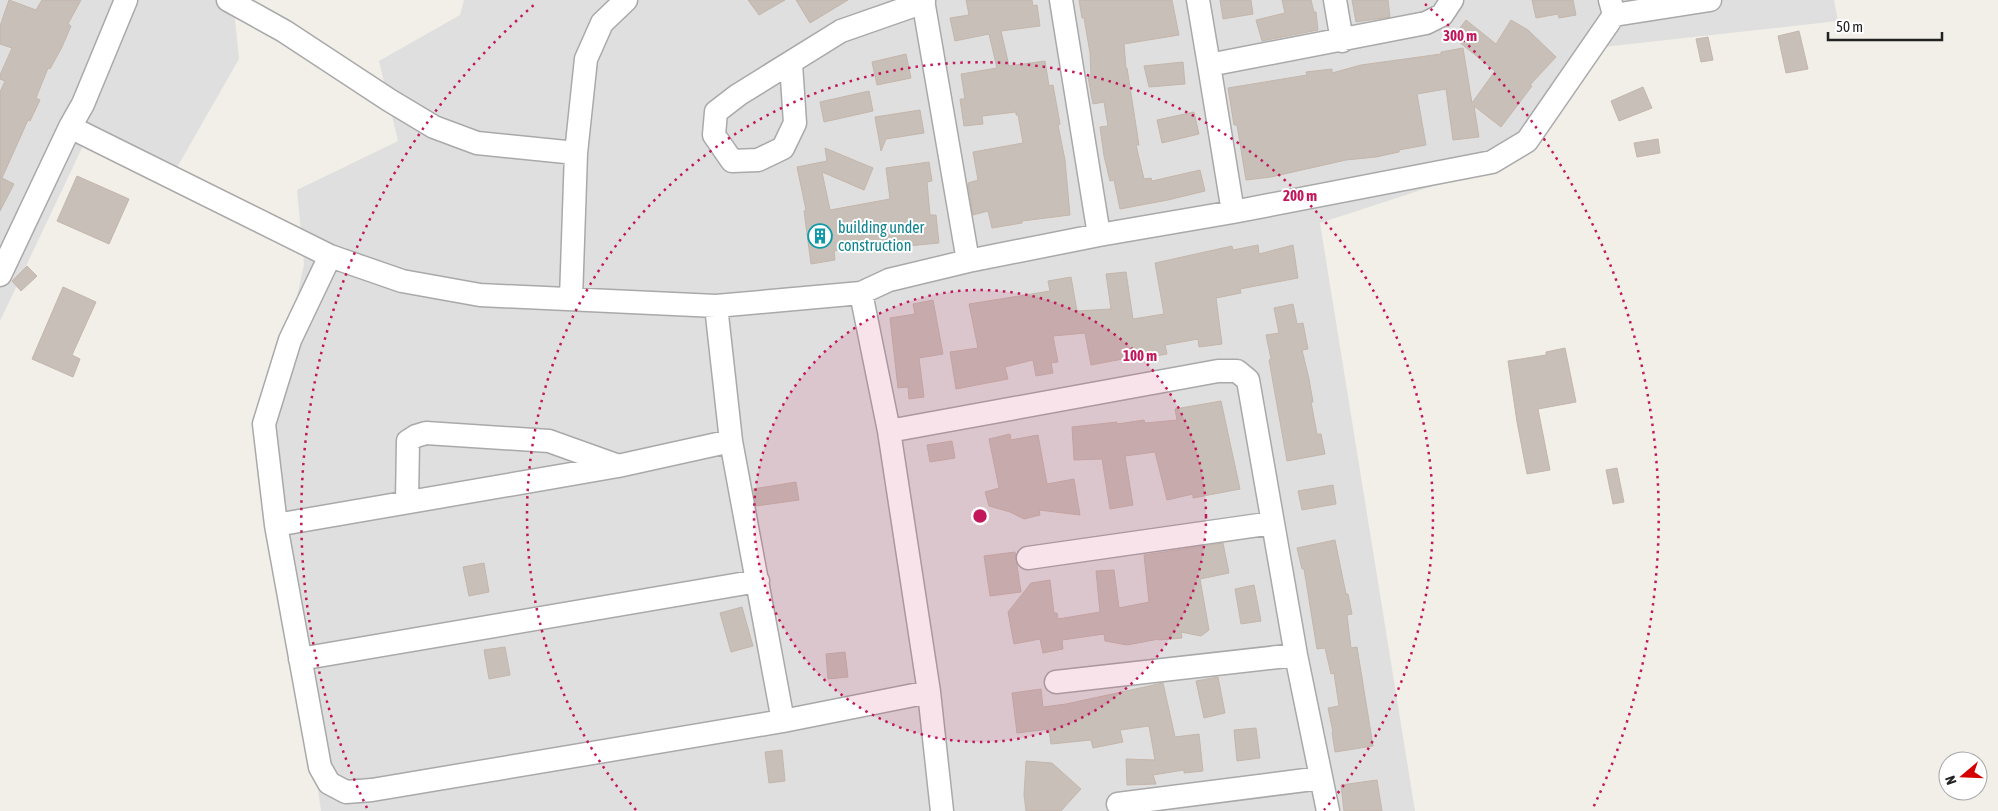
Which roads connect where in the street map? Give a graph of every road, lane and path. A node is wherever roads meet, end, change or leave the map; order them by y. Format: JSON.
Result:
{"nodes":[{"id":1,"x":126,"y":0,"type":"edge"},
{"id":2,"x":228,"y":0,"type":"edge"},
{"id":3,"x":626,"y":0,"type":"edge"},
{"id":4,"x":1061,"y":0,"type":"edge"},
{"id":5,"x":1198,"y":0,"type":"edge"},
{"id":6,"x":1335,"y":0,"type":"edge"},
{"id":7,"x":1452,"y":0,"type":"edge"},
{"id":8,"x":1710,"y":0,"type":"edge"},
{"id":9,"x":924,"y":1,"type":"edge"},
{"id":10,"x":1612,"y":8,"type":"edge"},
{"id":11,"x":1342,"y":41,"type":"junction"},
{"id":12,"x":790,"y":64,"type":"junction"},
{"id":13,"x":1210,"y":65,"type":"junction"},
{"id":14,"x":70,"y":126,"type":"junction"},
{"id":15,"x":576,"y":153,"type":"junction"},
{"id":16,"x":1233,"y":212,"type":"junction"},
{"id":17,"x":1099,"y":235,"type":"junction"},
{"id":18,"x":330,"y":256,"type":"junction"},
{"id":19,"x":968,"y":260,"type":"junction"},
{"id":20,"x":0,"y":275,"type":"edge"},
{"id":21,"x":861,"y":293,"type":"junction"},
{"id":22,"x":571,"y":299,"type":"junction"},
{"id":23,"x":716,"y":306,"type":"junction"},
{"id":24,"x":888,"y":431,"type":"junction"},
{"id":25,"x":731,"y":441,"type":"junction"},
{"id":26,"x":618,"y":466,"type":"junction"},
{"id":27,"x":407,"y":501,"type":"junction"},
{"id":28,"x":1273,"y":523,"type":"junction"},
{"id":29,"x":276,"y":525,"type":"junction"},
{"id":30,"x":1028,"y":558,"type":"dead end"},
{"id":31,"x":758,"y":582,"type":"junction"},
{"id":32,"x":1296,"y":655,"type":"junction"},
{"id":33,"x":300,"y":659,"type":"junction"},
{"id":34,"x":1056,"y":682,"type":"dead end"},
{"id":35,"x":929,"y":692,"type":"junction"},
{"id":36,"x":783,"y":721,"type":"junction"},
{"id":37,"x":1321,"y":778,"type":"junction"},
{"id":38,"x":1118,"y":804,"type":"dead end"},
{"id":39,"x":942,"y":811,"type":"edge"},
{"id":40,"x":1328,"y":811,"type":"edge"}],
"edges":[{"from":1,"to":14,"type":"street"},
{"from":2,"to":15,"type":"street"},
{"from":3,"to":15,"type":"street"},
{"from":4,"to":17,"type":"street"},
{"from":5,"to":13,"type":"street"},
{"from":6,"to":11,"type":"street"},
{"from":7,"to":11,"type":"street"},
{"from":8,"to":10,"type":"street"},
{"from":9,"to":12,"type":"street"},
{"from":9,"to":19,"type":"street"},
{"from":10,"to":16,"type":"street"},
{"from":11,"to":13,"type":"street"},
{"from":12,"to":12,"type":"street"},
{"from":13,"to":16,"type":"street"},
{"from":14,"to":18,"type":"street"},
{"from":14,"to":20,"type":"street"},
{"from":15,"to":22,"type":"street"},
{"from":16,"to":17,"type":"street"},
{"from":17,"to":19,"type":"street"},
{"from":18,"to":22,"type":"street"},
{"from":18,"to":29,"type":"street"},
{"from":19,"to":21,"type":"street"},
{"from":21,"to":23,"type":"street"},
{"from":21,"to":24,"type":"street"},
{"from":22,"to":23,"type":"street"},
{"from":23,"to":25,"type":"street"},
{"from":24,"to":28,"type":"street"},
{"from":24,"to":35,"type":"street"},
{"from":25,"to":26,"type":"street"},
{"from":25,"to":31,"type":"street"},
{"from":26,"to":27,"type":"street"},
{"from":26,"to":27,"type":"street"},
{"from":27,"to":29,"type":"street"},
{"from":28,"to":30,"type":"street"},
{"from":28,"to":32,"type":"street"},
{"from":29,"to":33,"type":"street"},
{"from":31,"to":33,"type":"street"},
{"from":31,"to":36,"type":"street"},
{"from":32,"to":34,"type":"street"},
{"from":32,"to":37,"type":"street"},
{"from":33,"to":36,"type":"street"},
{"from":35,"to":36,"type":"street"},
{"from":35,"to":39,"type":"street"},
{"from":37,"to":38,"type":"street"},
{"from":37,"to":40,"type":"street"}]}
